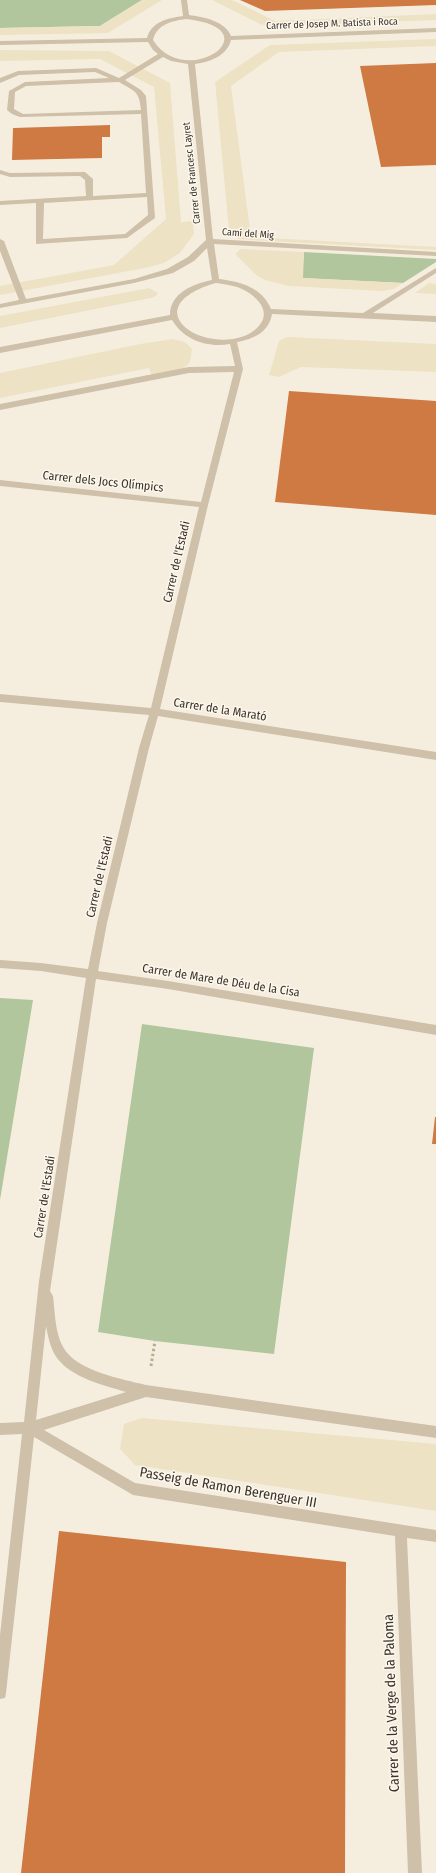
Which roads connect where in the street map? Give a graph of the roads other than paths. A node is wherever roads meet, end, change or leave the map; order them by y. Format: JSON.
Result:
{"nodes":[{"id":1,"x":184,"y":0,"type":"edge"},
{"id":2,"x":186,"y":17,"type":"junction"},
{"id":3,"x":436,"y":30,"type":"edge"},
{"id":4,"x":228,"y":38,"type":"junction"},
{"id":5,"x":150,"y":40,"type":"junction"},
{"id":6,"x":0,"y":43,"type":"edge"},
{"id":7,"x":162,"y":55,"type":"junction"},
{"id":8,"x":191,"y":62,"type":"junction"},
{"id":9,"x":120,"y":80,"type":"junction"},
{"id":10,"x":0,"y":81,"type":"edge"},
{"id":11,"x":144,"y":112,"type":"junction"},
{"id":12,"x":0,"y":172,"type":"edge"},
{"id":13,"x":150,"y":194,"type":"junction"},
{"id":14,"x":90,"y":198,"type":"junction"},
{"id":15,"x":40,"y":201,"type":"junction"},
{"id":16,"x":0,"y":203,"type":"edge"},
{"id":17,"x":0,"y":241,"type":"edge"},
{"id":18,"x":210,"y":241,"type":"junction"},
{"id":19,"x":436,"y":254,"type":"edge"},
{"id":20,"x":436,"y":270,"type":"edge"},
{"id":21,"x":216,"y":281,"type":"junction"},
{"id":22,"x":23,"y":301,"type":"junction"},
{"id":23,"x":0,"y":306,"type":"edge"},
{"id":24,"x":268,"y":311,"type":"junction"},
{"id":25,"x":365,"y":315,"type":"junction"},
{"id":26,"x":175,"y":317,"type":"junction"},
{"id":27,"x":436,"y":319,"type":"edge"},
{"id":28,"x":233,"y":342,"type":"junction"},
{"id":29,"x":0,"y":350,"type":"edge"},
{"id":30,"x":239,"y":369,"type":"junction"},
{"id":31,"x":0,"y":407,"type":"edge"},
{"id":32,"x":0,"y":483,"type":"edge"},
{"id":33,"x":204,"y":506,"type":"junction"},
{"id":34,"x":0,"y":698,"type":"edge"},
{"id":35,"x":155,"y":712,"type":"junction"},
{"id":36,"x":436,"y":756,"type":"edge"},
{"id":37,"x":0,"y":964,"type":"edge"},
{"id":38,"x":92,"y":974,"type":"junction"},
{"id":39,"x":436,"y":1030,"type":"edge"},
{"id":40,"x":45,"y":1281,"type":"junction"},
{"id":41,"x":146,"y":1391,"type":"junction"},
{"id":42,"x":30,"y":1428,"type":"junction"},
{"id":43,"x":0,"y":1429,"type":"edge"},
{"id":44,"x":436,"y":1432,"type":"edge"},
{"id":45,"x":401,"y":1532,"type":"junction"},
{"id":46,"x":436,"y":1536,"type":"edge"},
{"id":47,"x":0,"y":1693,"type":"edge"},
{"id":48,"x":415,"y":1873,"type":"edge"}],
"edges":[{"from":1,"to":2,"type":"street"},
{"from":2,"to":4,"type":"street"},
{"from":2,"to":5,"type":"street"},
{"from":3,"to":4,"type":"street","name":"Carrer de Josep M. Batista i Roca"},
{"from":4,"to":8,"type":"street"},
{"from":5,"to":6,"type":"street"},
{"from":5,"to":7,"type":"street"},
{"from":7,"to":8,"type":"street"},
{"from":7,"to":9,"type":"street"},
{"from":8,"to":18,"type":"street","name":"Carrer de Francesc Layret"},
{"from":9,"to":10,"type":"street"},
{"from":9,"to":11,"type":"street"},
{"from":9,"to":11,"type":"street"},
{"from":11,"to":13,"type":"street"},
{"from":12,"to":14,"type":"street"},
{"from":13,"to":14,"type":"street"},
{"from":13,"to":15,"type":"street"},
{"from":14,"to":15,"type":"street"},
{"from":15,"to":16,"type":"street"},
{"from":17,"to":22,"type":"street"},
{"from":18,"to":19,"type":"street","name":"Camí del Mig"},
{"from":18,"to":21,"type":"street","name":"Carrer de Francesc Layret"},
{"from":18,"to":22,"type":"street","name":"Camí del Mig"},
{"from":20,"to":25,"type":"street"},
{"from":21,"to":24,"type":"street"},
{"from":21,"to":26,"type":"street"},
{"from":22,"to":23,"type":"street","name":"Camí del Mig"},
{"from":24,"to":25,"type":"street"},
{"from":24,"to":28,"type":"street"},
{"from":25,"to":27,"type":"street"},
{"from":26,"to":28,"type":"street"},
{"from":26,"to":29,"type":"street"},
{"from":28,"to":30,"type":"street","name":"Carrer de l'Estadi"},
{"from":30,"to":31,"type":"street"},
{"from":30,"to":33,"type":"street","name":"Carrer de l'Estadi"},
{"from":32,"to":33,"type":"street","name":"Carrer dels Jocs Olímpics"},
{"from":33,"to":35,"type":"street","name":"Carrer de l'Estadi"},
{"from":34,"to":35,"type":"street","name":"Carrer de la Marató"},
{"from":35,"to":36,"type":"street","name":"Carrer de la Marató"},
{"from":35,"to":38,"type":"street","name":"Carrer de l'Estadi"},
{"from":37,"to":38,"type":"street","name":"Carrer de Mare de Déu de la Cisa"},
{"from":38,"to":39,"type":"street","name":"Carrer de Mare de Déu de la Cisa"},
{"from":38,"to":40,"type":"street","name":"Carrer de l'Estadi"},
{"from":40,"to":41,"type":"street"},
{"from":40,"to":42,"type":"street","name":"Carrer de l'Estadi"},
{"from":41,"to":42,"type":"street"},
{"from":41,"to":44,"type":"street"},
{"from":42,"to":43,"type":"street"},
{"from":42,"to":45,"type":"street","name":"Passeig de Ramon Berenguer III"},
{"from":42,"to":47,"type":"street","name":"Carrer de l'Estadi"},
{"from":45,"to":46,"type":"street","name":"Passeig de Ramon Berenguer III"},
{"from":45,"to":48,"type":"street","name":"Carrer de la Verge de la Paloma"}]}
